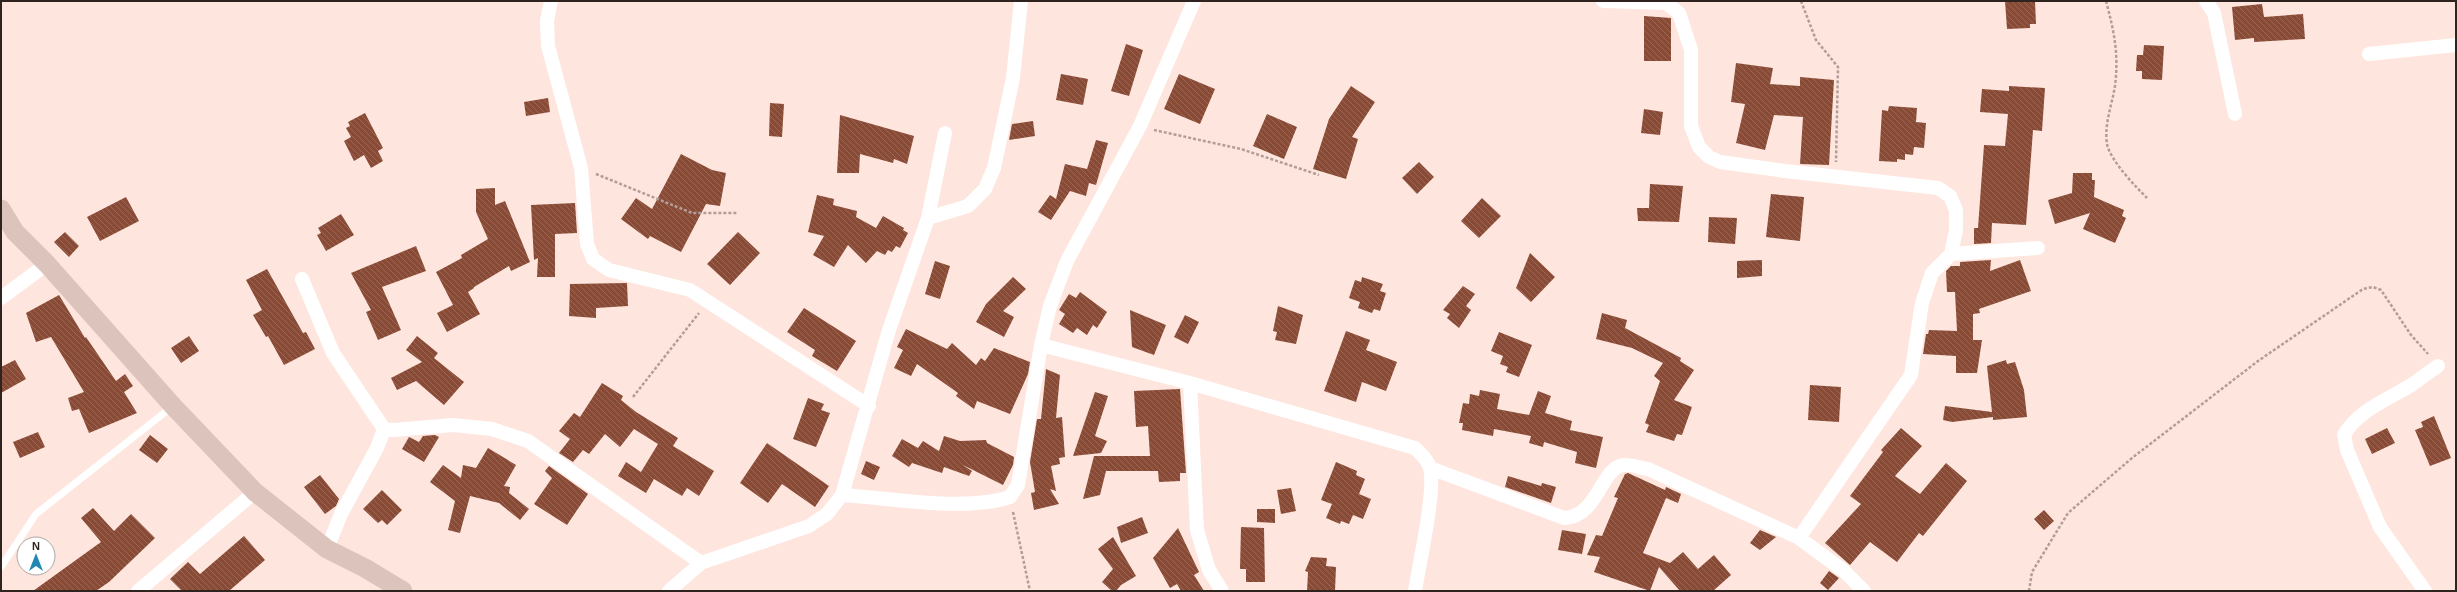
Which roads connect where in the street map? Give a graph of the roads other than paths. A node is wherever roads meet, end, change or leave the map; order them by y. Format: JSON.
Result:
{"nodes":[{"id":1,"x":552,"y":1,"type":"edge"},
{"id":2,"x":1021,"y":1,"type":"edge"},
{"id":3,"x":1194,"y":1,"type":"edge"},
{"id":4,"x":1603,"y":1,"type":"edge"},
{"id":5,"x":1685,"y":1,"type":"edge"},
{"id":6,"x":2206,"y":1,"type":"edge"},
{"id":7,"x":1683,"y":21,"type":"junction"},
{"id":8,"x":2456,"y":45,"type":"edge"},
{"id":9,"x":2369,"y":54,"type":"dead end"},
{"id":10,"x":2235,"y":114,"type":"dead end"},
{"id":11,"x":945,"y":134,"type":"dead end"},
{"id":12,"x":1,"y":209,"type":"edge"},
{"id":13,"x":928,"y":218,"type":"junction"},
{"id":14,"x":2038,"y":248,"type":"dead end"},
{"id":15,"x":1951,"y":254,"type":"junction"},
{"id":16,"x":48,"y":264,"type":"junction"},
{"id":17,"x":302,"y":279,"type":"dead end"},
{"id":18,"x":1,"y":298,"type":"edge"},
{"id":19,"x":1041,"y":345,"type":"junction"},
{"id":20,"x":2438,"y":366,"type":"road end"},
{"id":21,"x":1190,"y":383,"type":"junction"},
{"id":22,"x":173,"y":406,"type":"junction"},
{"id":23,"x":869,"y":406,"type":"junction"},
{"id":24,"x":384,"y":429,"type":"junction"},
{"id":25,"x":1430,"y":468,"type":"junction"},
{"id":26,"x":255,"y":492,"type":"junction"},
{"id":27,"x":842,"y":495,"type":"junction"},
{"id":28,"x":1800,"y":538,"type":"junction"},
{"id":29,"x":327,"y":549,"type":"junction"},
{"id":30,"x":701,"y":563,"type":"junction"},
{"id":31,"x":1,"y":567,"type":"edge"},
{"id":32,"x":138,"y":591,"type":"edge"},
{"id":33,"x":403,"y":591,"type":"edge"},
{"id":34,"x":669,"y":591,"type":"edge"},
{"id":35,"x":1222,"y":591,"type":"edge"},
{"id":36,"x":1415,"y":591,"type":"edge"},
{"id":37,"x":1864,"y":591,"type":"edge"},
{"id":38,"x":2425,"y":591,"type":"edge"}],
"edges":[{"from":1,"to":23,"type":"street"},
{"from":2,"to":13,"type":"street"},
{"from":3,"to":19,"type":"street"},
{"from":4,"to":7,"type":"street"},
{"from":5,"to":7,"type":"street"},
{"from":6,"to":10,"type":"street"},
{"from":7,"to":15,"type":"street"},
{"from":8,"to":9,"type":"street"},
{"from":11,"to":13,"type":"street"},
{"from":12,"to":16,"type":"street"},
{"from":13,"to":23,"type":"street"},
{"from":14,"to":15,"type":"street"},
{"from":15,"to":28,"type":"street"},
{"from":16,"to":18,"type":"street"},
{"from":16,"to":22,"type":"street"},
{"from":17,"to":24,"type":"street"},
{"from":19,"to":21,"type":"street"},
{"from":19,"to":27,"type":"street"},
{"from":20,"to":38,"type":"street"},
{"from":21,"to":25,"type":"street"},
{"from":21,"to":35,"type":"street"},
{"from":22,"to":26,"type":"street"},
{"from":22,"to":31,"type":"lane"},
{"from":23,"to":27,"type":"street"},
{"from":24,"to":29,"type":"street"},
{"from":24,"to":30,"type":"street"},
{"from":25,"to":28,"type":"street"},
{"from":25,"to":36,"type":"street"},
{"from":26,"to":29,"type":"street"},
{"from":26,"to":32,"type":"street"},
{"from":27,"to":30,"type":"street"},
{"from":28,"to":37,"type":"street"},
{"from":29,"to":33,"type":"street"},
{"from":30,"to":34,"type":"street"}]}
